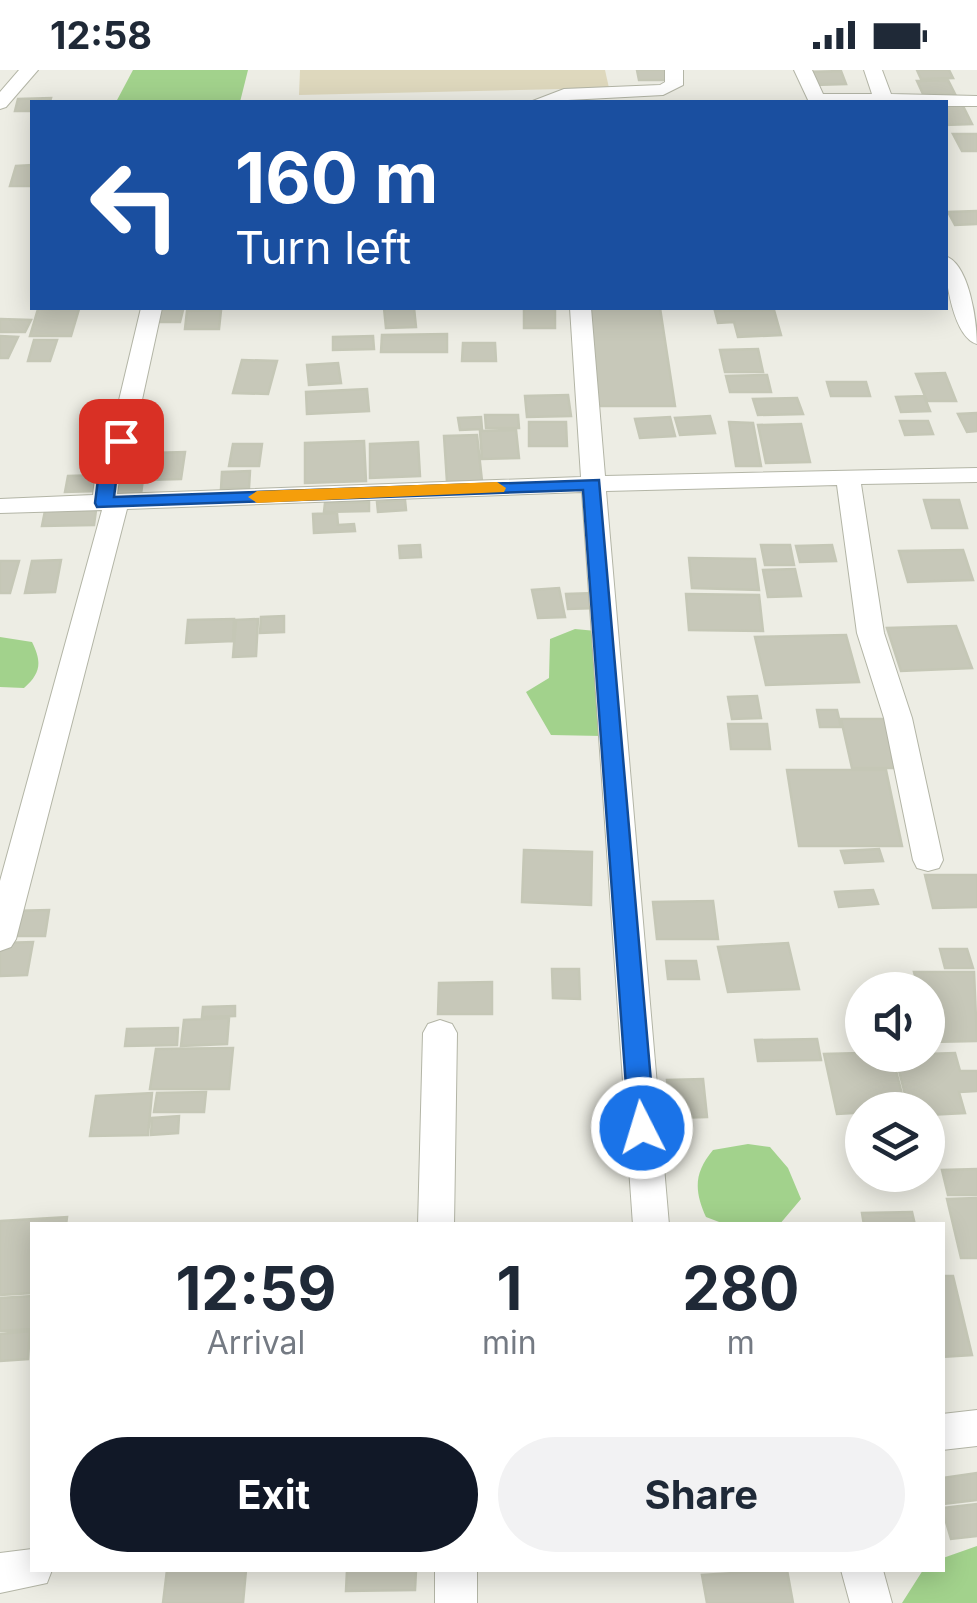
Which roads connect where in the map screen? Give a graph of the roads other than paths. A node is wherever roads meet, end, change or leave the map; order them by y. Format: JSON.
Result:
{"nodes":[{"id":1,"x":30,"y":70,"type":"edge"},
{"id":2,"x":674,"y":70,"type":"edge"},
{"id":3,"x":804,"y":70,"type":"edge"},
{"id":4,"x":874,"y":70,"type":"edge"},
{"id":5,"x":546,"y":100,"type":"edge"},
{"id":6,"x":849,"y":100,"type":"edge"},
{"id":7,"x":883,"y":100,"type":"edge"},
{"id":8,"x":948,"y":101,"type":"edge"},
{"id":9,"x":977,"y":101,"type":"edge"},
{"id":10,"x":0,"y":103,"type":"edge"},
{"id":11,"x":948,"y":269,"type":"edge"},
{"id":12,"x":151,"y":310,"type":"edge"},
{"id":13,"x":580,"y":310,"type":"edge"},
{"id":14,"x":977,"y":337,"type":"edge"},
{"id":15,"x":977,"y":475,"type":"edge"},
{"id":16,"x":848,"y":478,"type":"junction"},
{"id":17,"x":592,"y":484,"type":"junction"},
{"id":18,"x":110,"y":502,"type":"junction"},
{"id":19,"x":0,"y":506,"type":"edge"},
{"id":20,"x":928,"y":860,"type":"dead end"},
{"id":21,"x":0,"y":939,"type":"edge"},
{"id":22,"x":440,"y":1033,"type":"dead end"},
{"id":23,"x":436,"y":1222,"type":"edge"},
{"id":24,"x":651,"y":1222,"type":"edge"},
{"id":25,"x":977,"y":1428,"type":"edge"},
{"id":26,"x":945,"y":1432,"type":"edge"},
{"id":27,"x":30,"y":1569,"type":"edge"},
{"id":28,"x":456,"y":1572,"type":"edge"},
{"id":29,"x":863,"y":1572,"type":"edge"},
{"id":30,"x":0,"y":1573,"type":"edge"},
{"id":31,"x":456,"y":1603,"type":"edge"},
{"id":32,"x":871,"y":1603,"type":"edge"}],
"edges":[{"from":1,"to":10,"type":"street"},
{"from":2,"to":5,"type":"street"},
{"from":3,"to":6,"type":"street"},
{"from":4,"to":7,"type":"street"},
{"from":8,"to":9,"type":"street"},
{"from":11,"to":14,"type":"street"},
{"from":12,"to":18,"type":"street"},
{"from":13,"to":17,"type":"street"},
{"from":15,"to":16,"type":"street"},
{"from":16,"to":17,"type":"street"},
{"from":16,"to":20,"type":"street"},
{"from":17,"to":18,"type":"street"},
{"from":17,"to":24,"type":"street"},
{"from":18,"to":19,"type":"street"},
{"from":18,"to":21,"type":"street"},
{"from":22,"to":23,"type":"street"},
{"from":25,"to":26,"type":"street"},
{"from":27,"to":30,"type":"street"},
{"from":28,"to":31,"type":"street"},
{"from":29,"to":32,"type":"street"}]}
